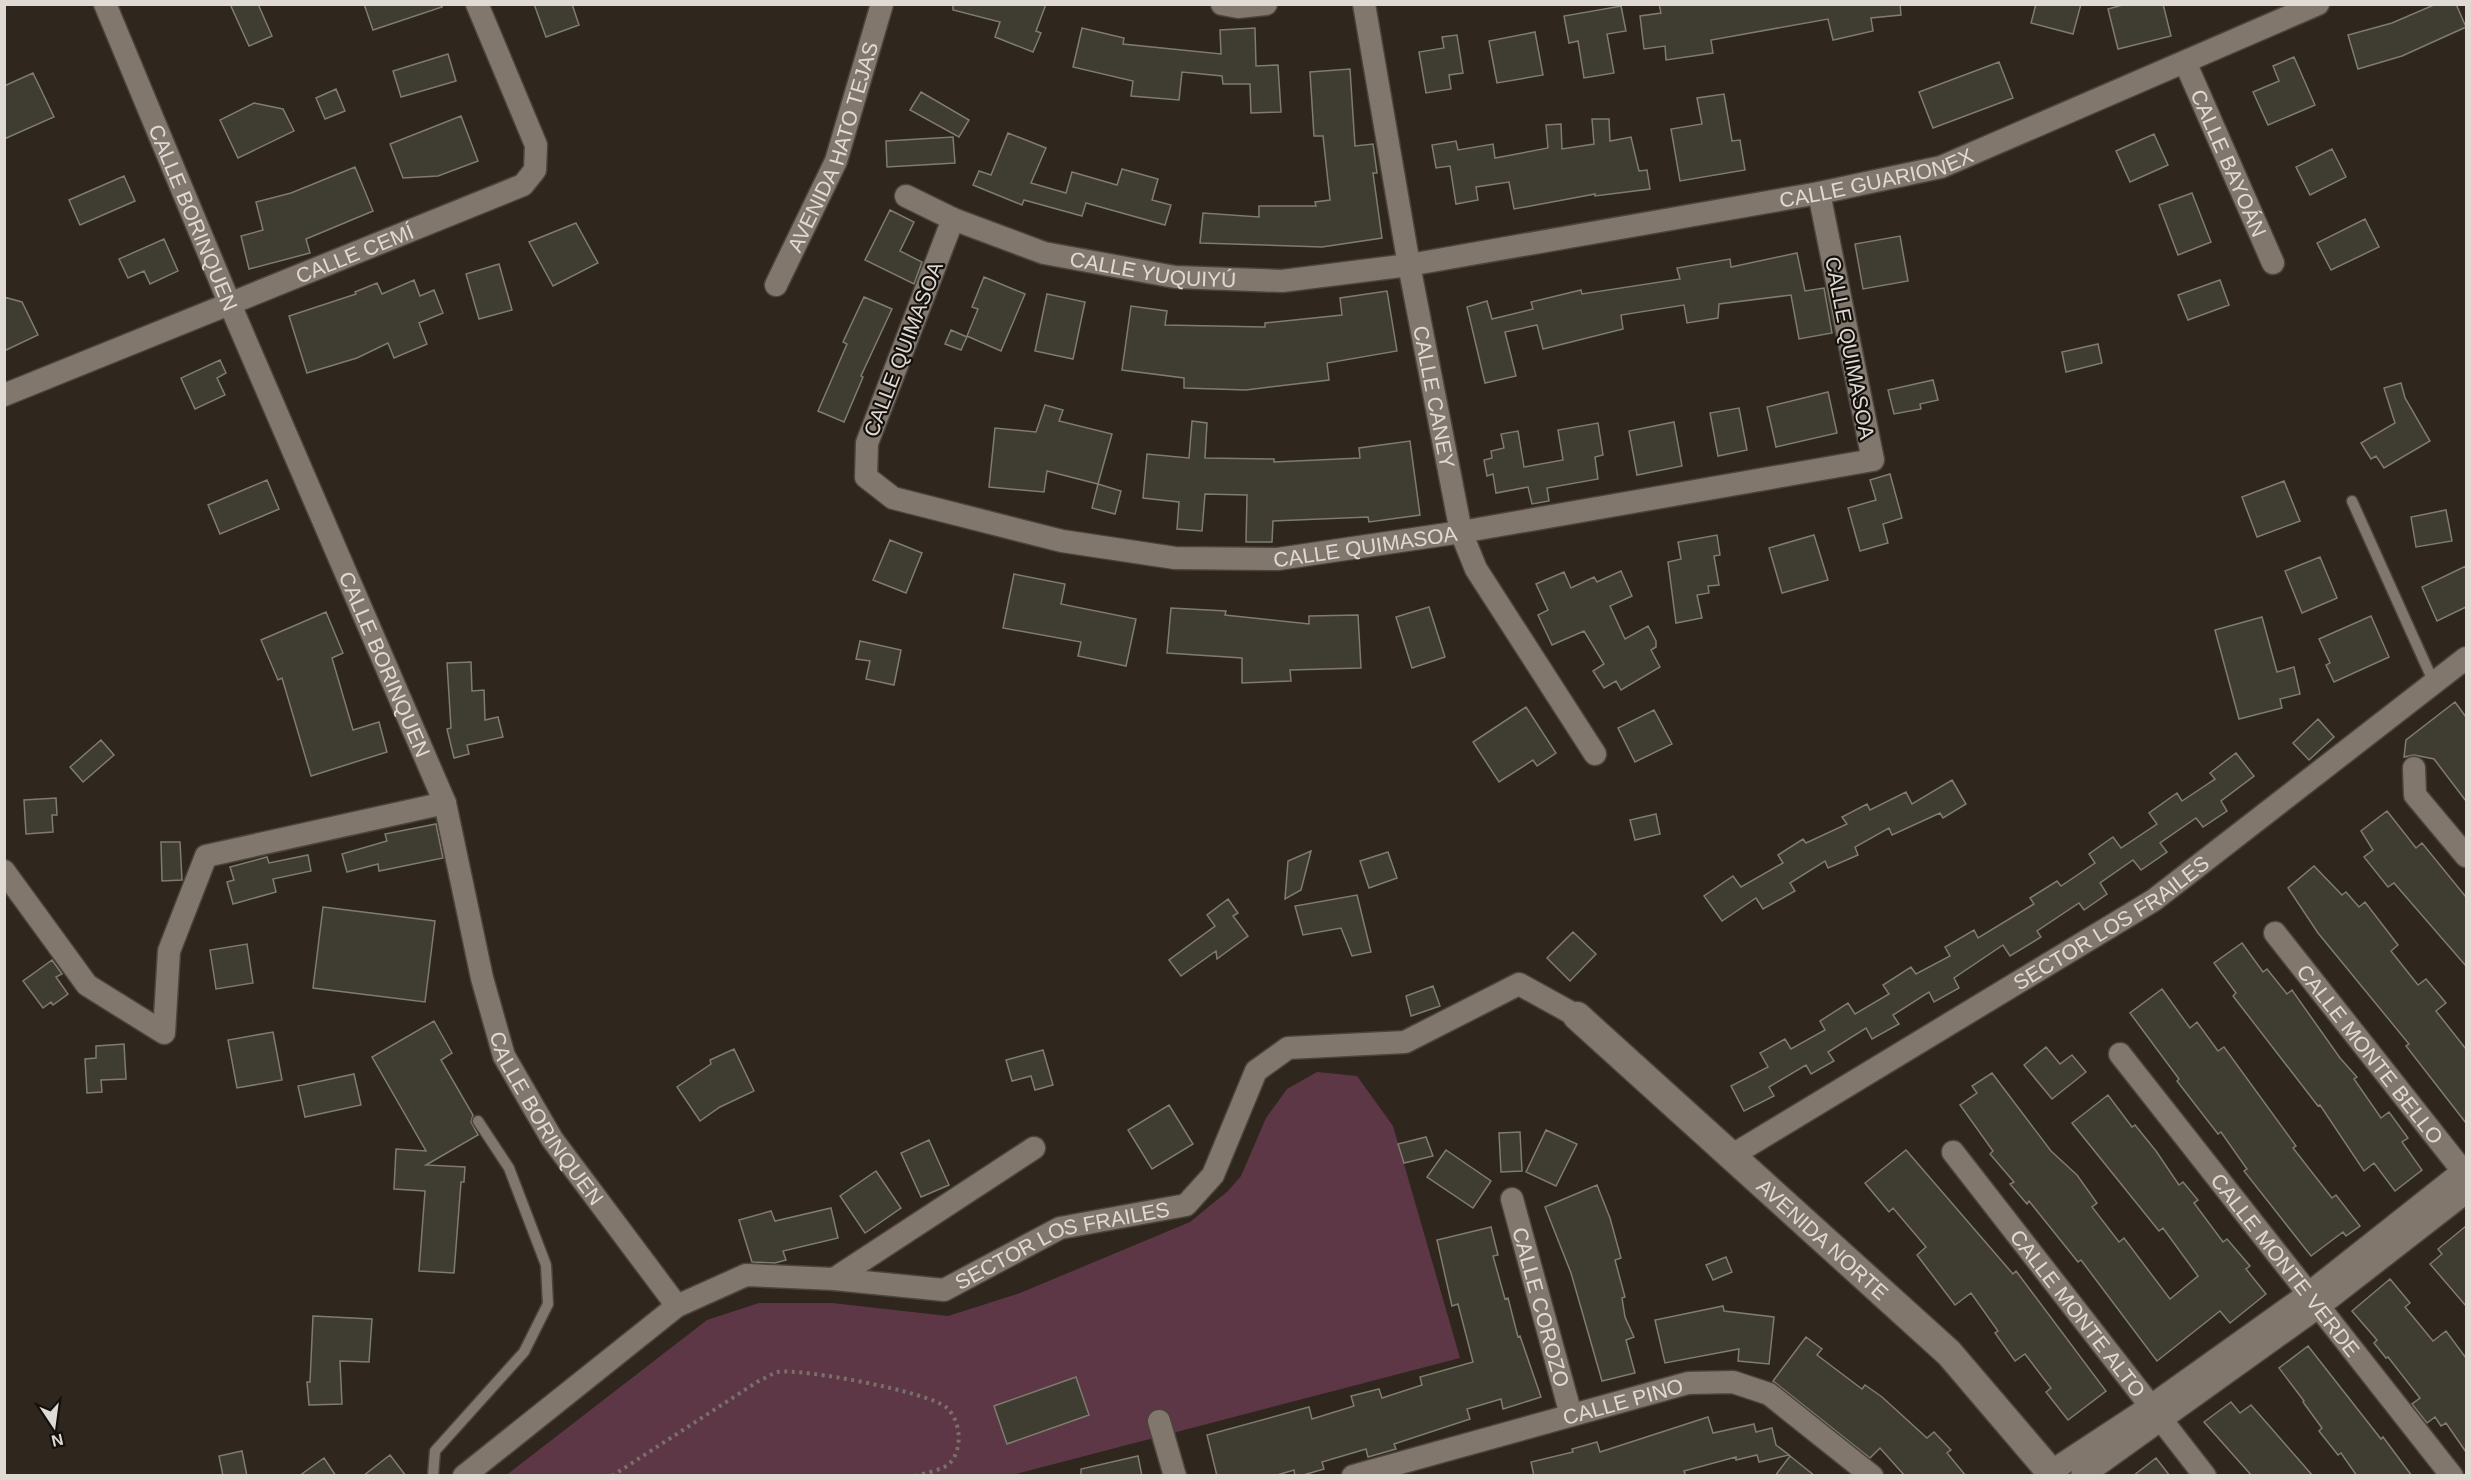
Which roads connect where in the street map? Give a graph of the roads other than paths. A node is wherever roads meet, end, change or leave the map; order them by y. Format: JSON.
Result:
{"nodes":[{"id":1,"x":105,"y":4,"type":"edge"},
{"id":2,"x":477,"y":4,"type":"edge"},
{"id":3,"x":882,"y":4,"type":"edge"},
{"id":4,"x":1222,"y":4,"type":"edge"},
{"id":5,"x":1266,"y":4,"type":"edge"},
{"id":6,"x":1364,"y":4,"type":"edge"},
{"id":7,"x":2318,"y":4,"type":"edge"},
{"id":8,"x":2185,"y":62,"type":"junction"},
{"id":9,"x":1819,"y":193,"type":"junction"},
{"id":10,"x":906,"y":196,"type":"dead end"},
{"id":11,"x":953,"y":219,"type":"junction"},
{"id":12,"x":2273,"y":263,"type":"dead end"},
{"id":13,"x":1409,"y":265,"type":"junction"},
{"id":14,"x":776,"y":285,"type":"dead end"},
{"id":15,"x":229,"y":302,"type":"junction"},
{"id":16,"x":4,"y":395,"type":"edge"},
{"id":17,"x":2352,"y":501,"type":"dead end"},
{"id":18,"x":1461,"y":532,"type":"junction"},
{"id":19,"x":2466,"y":658,"type":"edge"},
{"id":20,"x":2434,"y":683,"type":"junction"},
{"id":21,"x":1595,"y":754,"type":"dead end"},
{"id":22,"x":2414,"y":768,"type":"dead end"},
{"id":23,"x":445,"y":804,"type":"junction"},
{"id":24,"x":2466,"y":856,"type":"edge"},
{"id":25,"x":4,"y":871,"type":"edge"},
{"id":26,"x":2275,"y":933,"type":"dead end"},
{"id":27,"x":1577,"y":1016,"type":"joint"},
{"id":28,"x":2120,"y":1054,"type":"dead end"},
{"id":29,"x":478,"y":1120,"type":"dead end"},
{"id":30,"x":1034,"y":1148,"type":"dead end"},
{"id":31,"x":1953,"y":1152,"type":"dead end"},
{"id":32,"x":1731,"y":1156,"type":"junction"},
{"id":33,"x":2466,"y":1177,"type":"edge"},
{"id":34,"x":1512,"y":1199,"type":"dead end"},
{"id":35,"x":834,"y":1279,"type":"junction"},
{"id":36,"x":2313,"y":1301,"type":"junction"},
{"id":37,"x":677,"y":1306,"type":"junction"},
{"id":38,"x":2156,"y":1413,"type":"junction"},
{"id":39,"x":1571,"y":1415,"type":"junction"},
{"id":40,"x":1159,"y":1421,"type":"dead end"},
{"id":41,"x":2053,"y":1473,"type":"edge"},
{"id":42,"x":433,"y":1476,"type":"edge"},
{"id":43,"x":464,"y":1476,"type":"edge"},
{"id":44,"x":1175,"y":1476,"type":"edge"},
{"id":45,"x":1353,"y":1476,"type":"edge"},
{"id":46,"x":1872,"y":1476,"type":"edge"},
{"id":47,"x":2082,"y":1476,"type":"edge"},
{"id":48,"x":2205,"y":1476,"type":"edge"},
{"id":49,"x":2452,"y":1476,"type":"edge"}],
"edges":[{"from":1,"to":15,"type":"street","name":"CALLE BORINQUEN"},
{"from":2,"to":15,"type":"street","name":"CALLE CEMÍ"},
{"from":3,"to":14,"type":"street","name":"AVENIDA HATO TEJAS"},
{"from":4,"to":5,"type":"street"},
{"from":6,"to":13,"type":"street","name":"CALLE CANEY"},
{"from":7,"to":8,"type":"street","name":"CALLE GUARIONEX"},
{"from":8,"to":9,"type":"street","name":"CALLE GUARIONEX"},
{"from":8,"to":12,"type":"street","name":"CALLE BAYOÁN"},
{"from":9,"to":13,"type":"street","name":"CALLE GUARIONEX"},
{"from":9,"to":18,"type":"street","name":"CALLE QUIMASOA"},
{"from":10,"to":11,"type":"street","name":"CALLE YUQUIYÚ"},
{"from":11,"to":13,"type":"street","name":"CALLE YUQUIYÚ"},
{"from":11,"to":18,"type":"street","name":"CALLE QUIMASOA"},
{"from":13,"to":18,"type":"street","name":"CALLE CANEY"},
{"from":15,"to":16,"type":"street","name":"CALLE CEMÍ"},
{"from":15,"to":23,"type":"street","name":"CALLE BORINQUEN"},
{"from":17,"to":20,"type":"lane"},
{"from":18,"to":21,"type":"street","name":"CALLE CANEY"},
{"from":19,"to":20,"type":"street","name":"SECTOR LOS FRAILES"},
{"from":20,"to":32,"type":"street","name":"SECTOR LOS FRAILES"},
{"from":22,"to":24,"type":"street"},
{"from":23,"to":25,"type":"street"},
{"from":23,"to":37,"type":"street","name":"CALLE BORINQUEN"},
{"from":26,"to":33,"type":"street","name":"CALLE MONTE BELLO"},
{"from":27,"to":32,"type":"street","name":"AVENIDA NORTE"},
{"from":27,"to":35,"type":"street","name":"SECTOR LOS FRAILES"},
{"from":28,"to":36,"type":"street","name":"CALLE MONTE VERDE"},
{"from":29,"to":42,"type":"lane"},
{"from":30,"to":35,"type":"street"},
{"from":31,"to":38,"type":"street","name":"CALLE MONTE ALTO"},
{"from":32,"to":41,"type":"street","name":"AVENIDA NORTE"},
{"from":33,"to":36,"type":"street"},
{"from":34,"to":39,"type":"street","name":"CALLE COROZO"},
{"from":35,"to":37,"type":"street"},
{"from":36,"to":38,"type":"street"},
{"from":36,"to":49,"type":"street","name":"CALLE MONTE VERDE"},
{"from":37,"to":43,"type":"street"},
{"from":38,"to":41,"type":"street"},
{"from":38,"to":47,"type":"street"},
{"from":38,"to":48,"type":"street","name":"CALLE MONTE ALTO"},
{"from":39,"to":45,"type":"street","name":"CALLE PINO"},
{"from":39,"to":46,"type":"street","name":"CALLE PINO"},
{"from":40,"to":44,"type":"street"}]}
